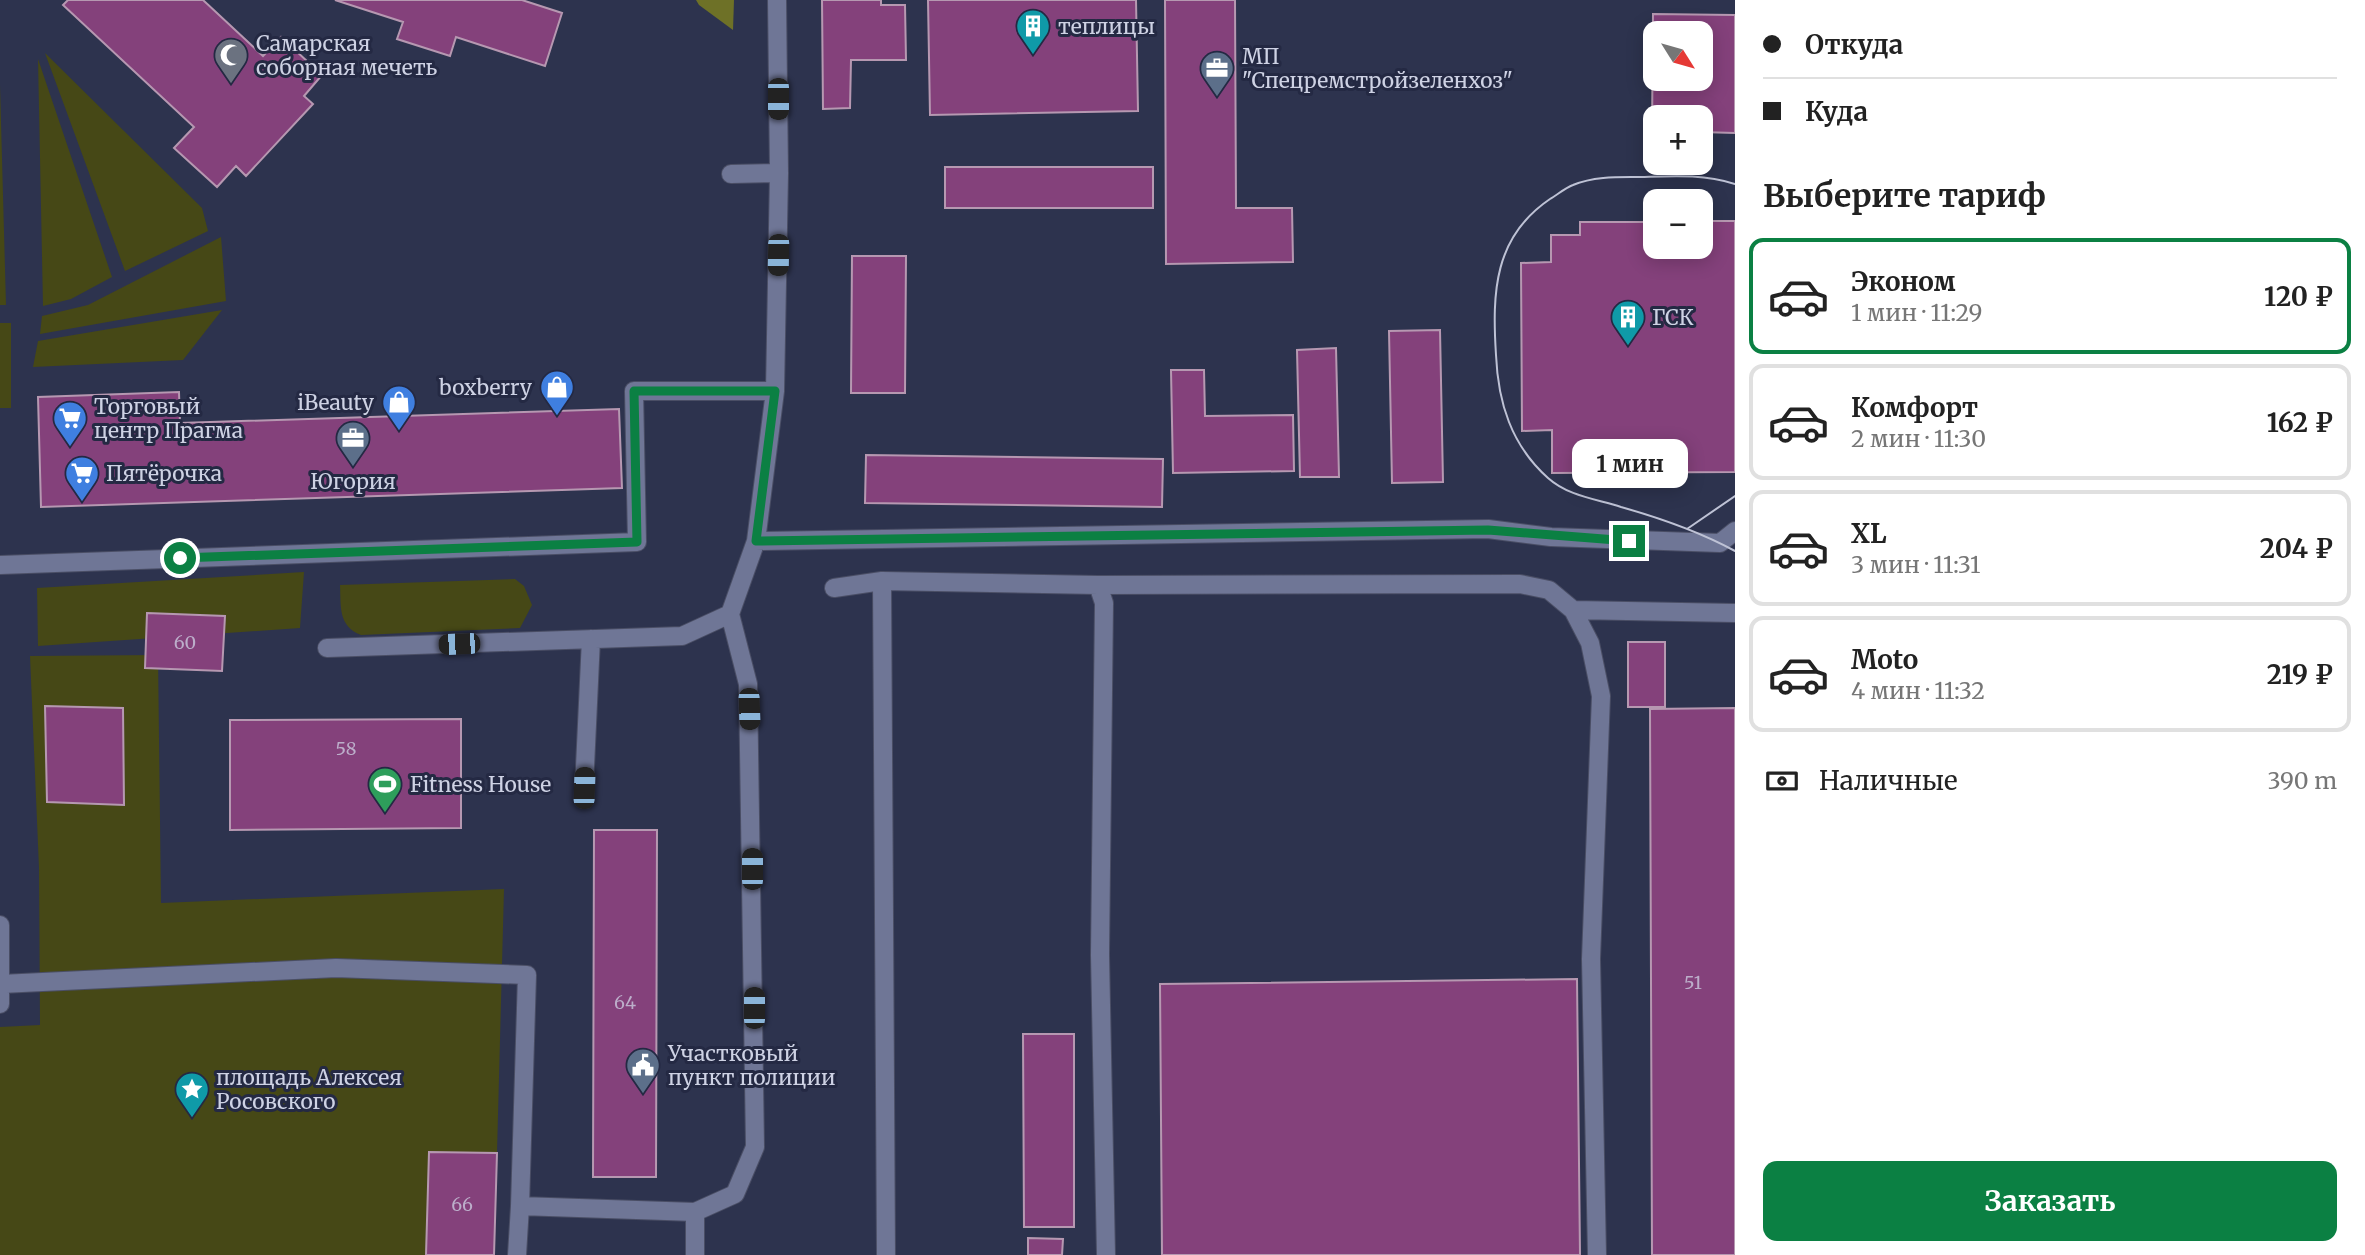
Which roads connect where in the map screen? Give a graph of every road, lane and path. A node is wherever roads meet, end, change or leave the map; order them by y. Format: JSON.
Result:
{"nodes":[{"id":1,"x":777,"y":0,"type":"edge"},
{"id":2,"x":779,"y":173,"type":"junction"},
{"id":3,"x":731,"y":174,"type":"dead end"},
{"id":4,"x":775,"y":391,"type":"junction"},
{"id":5,"x":1735,"y":531,"type":"edge"},
{"id":6,"x":756,"y":541,"type":"junction"},
{"id":7,"x":0,"y":565,"type":"edge"},
{"id":8,"x":883,"y":581,"type":"junction"},
{"id":9,"x":1098,"y":585,"type":"junction"},
{"id":10,"x":834,"y":588,"type":"dead end"},
{"id":11,"x":1573,"y":610,"type":"junction"},
{"id":12,"x":1735,"y":613,"type":"edge"},
{"id":13,"x":730,"y":614,"type":"junction"},
{"id":14,"x":591,"y":639,"type":"junction"},
{"id":15,"x":327,"y":648,"type":"dead end"},
{"id":16,"x":584,"y":788,"type":"dead end"},
{"id":17,"x":0,"y":925,"type":"edge"},
{"id":18,"x":1,"y":984,"type":"edge"},
{"id":19,"x":0,"y":1004,"type":"edge"},
{"id":20,"x":520,"y":1206,"type":"junction"},
{"id":21,"x":695,"y":1212,"type":"junction"},
{"id":22,"x":517,"y":1255,"type":"edge"},
{"id":23,"x":695,"y":1255,"type":"edge"},
{"id":24,"x":886,"y":1255,"type":"edge"},
{"id":25,"x":1106,"y":1255,"type":"edge"},
{"id":26,"x":1597,"y":1255,"type":"edge"}],
"edges":[{"from":1,"to":2,"type":"lane"},
{"from":2,"to":3,"type":"lane"},
{"from":2,"to":4,"type":"lane"},
{"from":4,"to":6,"type":"lane"},
{"from":4,"to":7,"type":"lane"},
{"from":5,"to":6,"type":"lane"},
{"from":6,"to":13,"type":"lane"},
{"from":8,"to":9,"type":"lane"},
{"from":8,"to":10,"type":"lane"},
{"from":8,"to":24,"type":"lane"},
{"from":9,"to":11,"type":"lane"},
{"from":9,"to":25,"type":"lane"},
{"from":11,"to":12,"type":"lane"},
{"from":11,"to":26,"type":"lane"},
{"from":13,"to":14,"type":"lane"},
{"from":13,"to":21,"type":"lane"},
{"from":14,"to":15,"type":"lane"},
{"from":14,"to":16,"type":"lane"},
{"from":17,"to":18,"type":"lane"},
{"from":18,"to":19,"type":"lane"},
{"from":18,"to":20,"type":"lane"},
{"from":20,"to":21,"type":"lane"},
{"from":20,"to":22,"type":"lane"},
{"from":21,"to":23,"type":"lane"}]}
